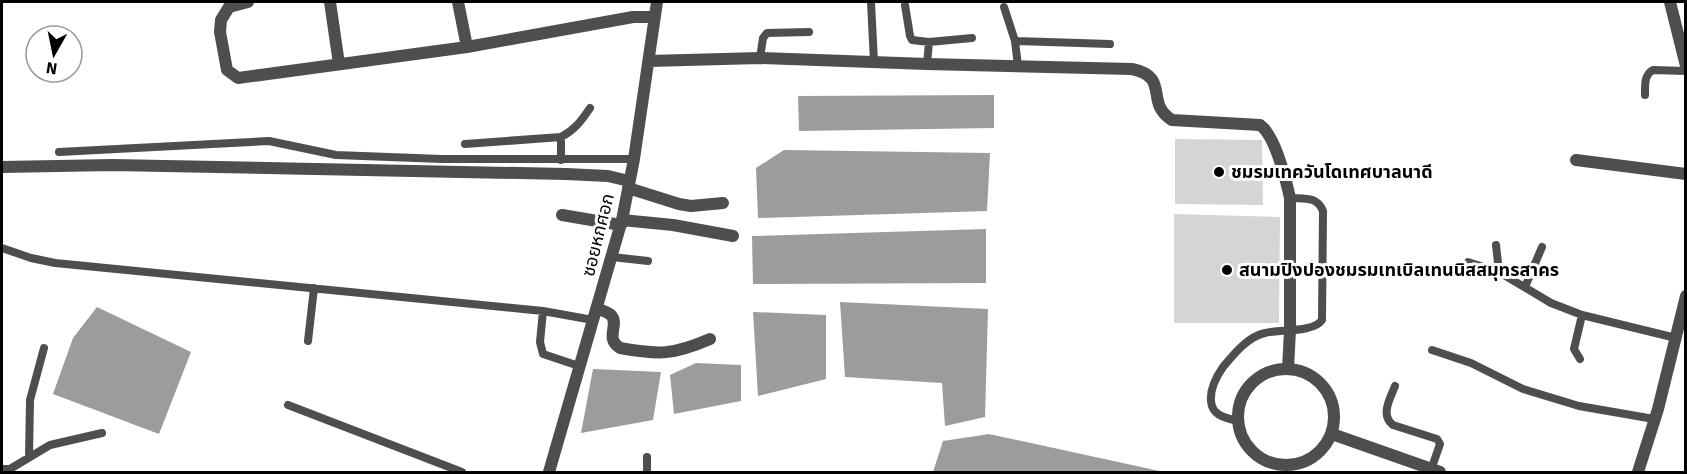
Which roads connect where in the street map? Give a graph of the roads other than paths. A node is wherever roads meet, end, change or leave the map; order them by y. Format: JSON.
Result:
{"nodes":[{"id":1,"x":248,"y":2,"type":"edge"},
{"id":2,"x":330,"y":2,"type":"edge"},
{"id":3,"x":458,"y":2,"type":"edge"},
{"id":4,"x":657,"y":2,"type":"edge"},
{"id":5,"x":871,"y":2,"type":"edge"},
{"id":6,"x":1670,"y":2,"type":"edge"},
{"id":7,"x":905,"y":5,"type":"dead end"},
{"id":8,"x":1004,"y":7,"type":"dead end"},
{"id":9,"x":644,"y":17,"type":"junction"},
{"id":10,"x":809,"y":32,"type":"dead end"},
{"id":11,"x":972,"y":38,"type":"dead end"},
{"id":12,"x":1015,"y":41,"type":"junction"},
{"id":13,"x":929,"y":42,"type":"junction"},
{"id":14,"x":1110,"y":44,"type":"dead end"},
{"id":15,"x":1683,"y":46,"type":"edge"},
{"id":16,"x":466,"y":47,"type":"junction"},
{"id":17,"x":760,"y":57,"type":"junction"},
{"id":18,"x":650,"y":61,"type":"junction"},
{"id":19,"x":874,"y":62,"type":"junction"},
{"id":20,"x":339,"y":64,"type":"junction"},
{"id":21,"x":927,"y":64,"type":"junction"},
{"id":22,"x":1018,"y":66,"type":"junction"},
{"id":23,"x":1686,"y":66,"type":"edge"},
{"id":24,"x":1686,"y":71,"type":"edge"},
{"id":25,"x":1645,"y":95,"type":"dead end"},
{"id":26,"x":590,"y":108,"type":"dead end"},
{"id":27,"x":561,"y":136,"type":"junction"},
{"id":28,"x":465,"y":144,"type":"dead end"},
{"id":29,"x":59,"y":152,"type":"dead end"},
{"id":30,"x":561,"y":160,"type":"junction"},
{"id":31,"x":630,"y":160,"type":"junction"},
{"id":32,"x":1576,"y":160,"type":"dead end"},
{"id":33,"x":2,"y":167,"type":"edge"},
{"id":34,"x":1686,"y":174,"type":"edge"},
{"id":35,"x":626,"y":183,"type":"junction"},
{"id":36,"x":1290,"y":198,"type":"junction"},
{"id":37,"x":723,"y":202,"type":"dead end"},
{"id":38,"x":562,"y":215,"type":"dead end"},
{"id":39,"x":619,"y":223,"type":"junction"},
{"id":40,"x":733,"y":236,"type":"dead end"},
{"id":41,"x":1496,"y":245,"type":"dead end"},
{"id":42,"x":1542,"y":247,"type":"dead end"},
{"id":43,"x":2,"y":248,"type":"edge"},
{"id":44,"x":612,"y":257,"type":"junction"},
{"id":45,"x":648,"y":261,"type":"dead end"},
{"id":46,"x":1468,"y":262,"type":"dead end"},
{"id":47,"x":1499,"y":272,"type":"junction"},
{"id":48,"x":1525,"y":287,"type":"junction"},
{"id":49,"x":314,"y":288,"type":"junction"},
{"id":50,"x":1686,"y":296,"type":"edge"},
{"id":51,"x":543,"y":311,"type":"junction"},
{"id":52,"x":1582,"y":315,"type":"junction"},
{"id":53,"x":591,"y":316,"type":"junction"},
{"id":54,"x":1290,"y":330,"type":"junction"},
{"id":55,"x":1676,"y":338,"type":"junction"},
{"id":56,"x":710,"y":339,"type":"dead end"},
{"id":57,"x":308,"y":340,"type":"dead end"},
{"id":58,"x":44,"y":348,"type":"dead end"},
{"id":59,"x":1432,"y":350,"type":"dead end"},
{"id":60,"x":1580,"y":359,"type":"dead end"},
{"id":61,"x":575,"y":365,"type":"junction"},
{"id":62,"x":1288,"y":369,"type":"junction"},
{"id":63,"x":1395,"y":386,"type":"dead end"},
{"id":64,"x":288,"y":405,"type":"dead end"},
{"id":65,"x":1654,"y":419,"type":"junction"},
{"id":66,"x":1238,"y":421,"type":"junction"},
{"id":67,"x":102,"y":433,"type":"dead end"},
{"id":68,"x":1332,"y":434,"type":"junction"},
{"id":69,"x":29,"y":457,"type":"junction"},
{"id":70,"x":647,"y":457,"type":"dead end"},
{"id":71,"x":2,"y":469,"type":"edge"},
{"id":72,"x":1436,"y":471,"type":"edge"},
{"id":73,"x":462,"y":472,"type":"edge"},
{"id":74,"x":549,"y":472,"type":"edge"},
{"id":75,"x":646,"y":472,"type":"edge"},
{"id":76,"x":1638,"y":472,"type":"edge"}],
"edges":[{"from":1,"to":20,"type":"street"},
{"from":2,"to":20,"type":"street"},
{"from":3,"to":16,"type":"street"},
{"from":4,"to":9,"type":"street","name":"ซอยหกศอก"},
{"from":5,"to":19,"type":"lane"},
{"from":6,"to":15,"type":"street"},
{"from":7,"to":13,"type":"lane"},
{"from":8,"to":12,"type":"lane"},
{"from":9,"to":16,"type":"street"},
{"from":9,"to":18,"type":"street","name":"ซอยหกศอก"},
{"from":10,"to":17,"type":"lane"},
{"from":11,"to":13,"type":"lane"},
{"from":12,"to":14,"type":"lane"},
{"from":12,"to":22,"type":"lane"},
{"from":13,"to":21,"type":"lane"},
{"from":15,"to":23,"type":"street"},
{"from":16,"to":20,"type":"street"},
{"from":17,"to":18,"type":"street"},
{"from":17,"to":19,"type":"street"},
{"from":18,"to":31,"type":"street","name":"ซอยหกศอก"},
{"from":19,"to":21,"type":"street"},
{"from":21,"to":22,"type":"street"},
{"from":22,"to":36,"type":"street"},
{"from":24,"to":25,"type":"lane"},
{"from":26,"to":27,"type":"lane"},
{"from":27,"to":28,"type":"lane"},
{"from":27,"to":30,"type":"lane"},
{"from":29,"to":30,"type":"lane"},
{"from":30,"to":31,"type":"lane"},
{"from":31,"to":35,"type":"street","name":"ซอยหกศอก"},
{"from":32,"to":34,"type":"street"},
{"from":33,"to":35,"type":"street"},
{"from":35,"to":37,"type":"street"},
{"from":35,"to":39,"type":"street","name":"ซอยหกศอก"},
{"from":36,"to":54,"type":"street"},
{"from":36,"to":54,"type":"lane"},
{"from":38,"to":39,"type":"street"},
{"from":39,"to":40,"type":"street"},
{"from":39,"to":44,"type":"street","name":"ซอยหกศอก"},
{"from":41,"to":47,"type":"lane"},
{"from":42,"to":48,"type":"lane"},
{"from":43,"to":49,"type":"lane"},
{"from":44,"to":45,"type":"lane"},
{"from":44,"to":53,"type":"street","name":"ซอยหกศอก"},
{"from":46,"to":47,"type":"lane"},
{"from":47,"to":48,"type":"lane"},
{"from":48,"to":52,"type":"lane"},
{"from":49,"to":51,"type":"lane"},
{"from":49,"to":57,"type":"lane"},
{"from":50,"to":55,"type":"street"},
{"from":51,"to":53,"type":"lane"},
{"from":51,"to":61,"type":"lane"},
{"from":52,"to":55,"type":"lane"},
{"from":52,"to":60,"type":"lane"},
{"from":53,"to":56,"type":"street"},
{"from":53,"to":61,"type":"street","name":"ซอยหกศอก"},
{"from":54,"to":62,"type":"street"},
{"from":54,"to":66,"type":"lane"},
{"from":55,"to":65,"type":"street"},
{"from":58,"to":69,"type":"lane"},
{"from":59,"to":65,"type":"lane"},
{"from":61,"to":74,"type":"street","name":"ซอยหกศอก"},
{"from":62,"to":66,"type":"street"},
{"from":62,"to":68,"type":"street"},
{"from":63,"to":72,"type":"lane"},
{"from":64,"to":73,"type":"lane"},
{"from":65,"to":76,"type":"street"},
{"from":66,"to":68,"type":"street"},
{"from":67,"to":69,"type":"lane"},
{"from":68,"to":72,"type":"street"},
{"from":69,"to":71,"type":"lane"},
{"from":70,"to":75,"type":"lane"}]}
